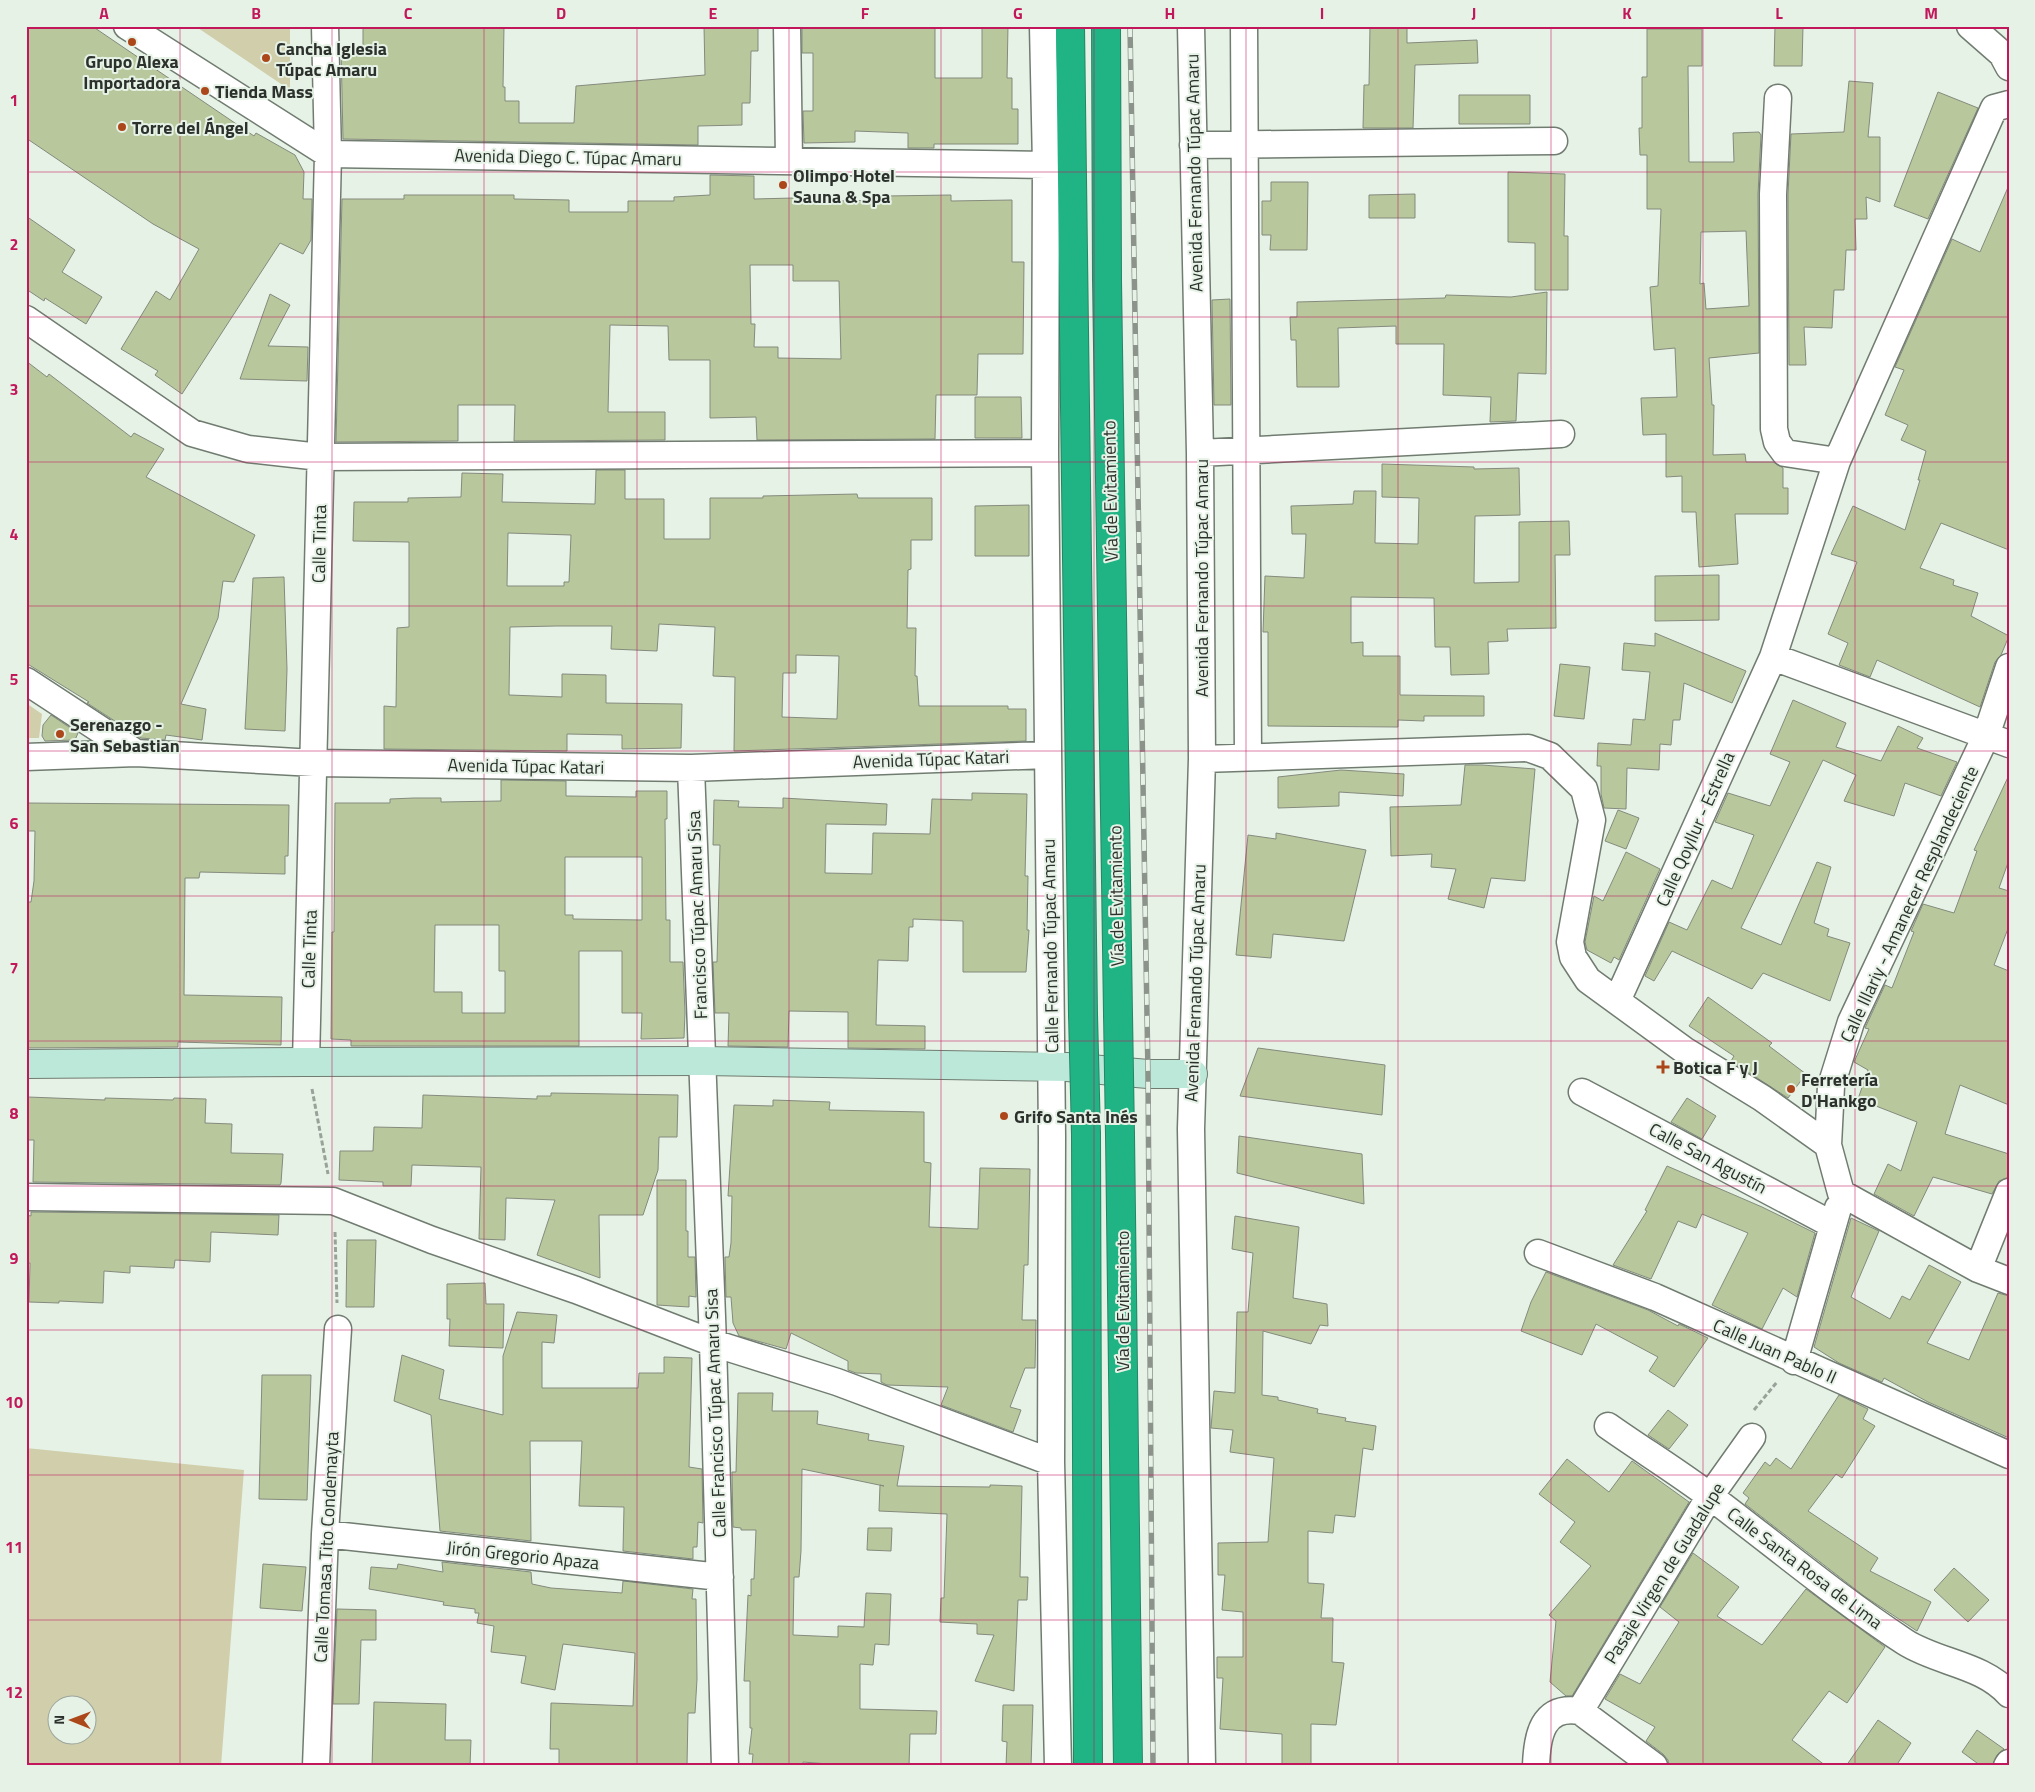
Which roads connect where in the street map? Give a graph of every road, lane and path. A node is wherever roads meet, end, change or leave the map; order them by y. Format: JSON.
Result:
{"nodes":[{"id":1,"x":127,"y":26,"type":"edge"},
{"id":2,"x":325,"y":26,"type":"edge"},
{"id":3,"x":787,"y":26,"type":"edge"},
{"id":4,"x":1043,"y":26,"type":"edge"},
{"id":5,"x":1070,"y":26,"type":"edge"},
{"id":6,"x":1106,"y":26,"type":"edge"},
{"id":7,"x":1191,"y":26,"type":"edge"},
{"id":8,"x":1244,"y":26,"type":"edge"},
{"id":9,"x":1970,"y":26,"type":"edge"},
{"id":10,"x":2009,"y":67,"type":"edge"},
{"id":11,"x":1778,"y":98,"type":"dead end"},
{"id":12,"x":2009,"y":104,"type":"edge"},
{"id":13,"x":1554,"y":141,"type":"dead end"},
{"id":14,"x":1193,"y":145,"type":"junction"},
{"id":15,"x":1245,"y":145,"type":"junction"},
{"id":16,"x":328,"y":154,"type":"junction"},
{"id":17,"x":789,"y":159,"type":"junction"},
{"id":18,"x":1046,"y":165,"type":"junction"},
{"id":19,"x":26,"y":319,"type":"edge"},
{"id":20,"x":1561,"y":434,"type":"dead end"},
{"id":21,"x":1248,"y":450,"type":"junction"},
{"id":22,"x":1045,"y":453,"type":"junction"},
{"id":23,"x":1200,"y":453,"type":"junction"},
{"id":24,"x":320,"y":457,"type":"junction"},
{"id":25,"x":1837,"y":461,"type":"junction"},
{"id":26,"x":1773,"y":657,"type":"junction"},
{"id":27,"x":2009,"y":667,"type":"edge"},
{"id":28,"x":26,"y":681,"type":"edge"},
{"id":29,"x":1997,"y":740,"type":"edge"},
{"id":30,"x":136,"y":753,"type":"junction"},
{"id":31,"x":1047,"y":755,"type":"junction"},
{"id":32,"x":1248,"y":756,"type":"junction"},
{"id":33,"x":26,"y":757,"type":"edge"},
{"id":34,"x":1202,"y":759,"type":"junction"},
{"id":35,"x":314,"y":763,"type":"junction"},
{"id":36,"x":691,"y":768,"type":"junction"},
{"id":37,"x":1617,"y":1002,"type":"junction"},
{"id":38,"x":703,"y":1061,"type":"junction"},
{"id":39,"x":306,"y":1062,"type":"junction"},
{"id":40,"x":26,"y":1064,"type":"edge"},
{"id":41,"x":1051,"y":1066,"type":"junction"},
{"id":42,"x":1193,"y":1074,"type":"junction"},
{"id":43,"x":1582,"y":1092,"type":"dead end"},
{"id":44,"x":1828,"y":1145,"type":"junction"},
{"id":45,"x":2009,"y":1192,"type":"edge"},
{"id":46,"x":1841,"y":1193,"type":"junction"},
{"id":47,"x":26,"y":1197,"type":"edge"},
{"id":48,"x":1833,"y":1225,"type":"junction"},
{"id":49,"x":1538,"y":1253,"type":"dead end"},
{"id":50,"x":1978,"y":1269,"type":"junction"},
{"id":51,"x":2009,"y":1281,"type":"edge"},
{"id":52,"x":338,"y":1329,"type":"dead end"},
{"id":53,"x":712,"y":1343,"type":"junction"},
{"id":54,"x":1794,"y":1361,"type":"junction"},
{"id":55,"x":1608,"y":1426,"type":"dead end"},
{"id":56,"x":1752,"y":1437,"type":"joint"},
{"id":57,"x":2009,"y":1456,"type":"edge"},
{"id":58,"x":1051,"y":1462,"type":"junction"},
{"id":59,"x":1710,"y":1496,"type":"junction"},
{"id":60,"x":325,"y":1534,"type":"junction"},
{"id":61,"x":720,"y":1577,"type":"junction"},
{"id":62,"x":2009,"y":1694,"type":"edge"},
{"id":63,"x":1580,"y":1711,"type":"junction"},
{"id":64,"x":316,"y":1766,"type":"edge"},
{"id":65,"x":725,"y":1766,"type":"edge"},
{"id":66,"x":1058,"y":1766,"type":"edge"},
{"id":67,"x":1088,"y":1766,"type":"edge"},
{"id":68,"x":1128,"y":1766,"type":"edge"},
{"id":69,"x":1202,"y":1766,"type":"edge"},
{"id":70,"x":1536,"y":1766,"type":"edge"},
{"id":71,"x":1654,"y":1766,"type":"edge"}],
"edges":[{"from":1,"to":16,"type":"street"},
{"from":2,"to":16,"type":"street","name":"Calle Tinta"},
{"from":3,"to":17,"type":"street"},
{"from":4,"to":18,"type":"street","name":"Calle Fernando Túpac Amaru"},
{"from":5,"to":67,"type":"highway","name":"Vía de Evitamiento","bridge":true},
{"from":6,"to":68,"type":"highway","name":"Vía de Evitamiento","bridge":true},
{"from":7,"to":14,"type":"street","name":"Avenida Fernando Túpac Amaru"},
{"from":8,"to":15,"type":"street"},
{"from":9,"to":10,"type":"street"},
{"from":11,"to":25,"type":"street"},
{"from":12,"to":25,"type":"street","name":"Calle Qoyllur - Estrella"},
{"from":13,"to":15,"type":"street"},
{"from":14,"to":15,"type":"street"},
{"from":14,"to":23,"type":"street","name":"Avenida Fernando Túpac Amaru"},
{"from":15,"to":21,"type":"street"},
{"from":16,"to":17,"type":"street","name":"Avenida Diego C. Túpac Amaru"},
{"from":16,"to":24,"type":"street","name":"Calle Tinta"},
{"from":17,"to":18,"type":"street","name":"Avenida Diego C. Túpac Amaru"},
{"from":18,"to":22,"type":"street","name":"Calle Fernando Túpac Amaru"},
{"from":19,"to":24,"type":"street"},
{"from":20,"to":21,"type":"street"},
{"from":21,"to":23,"type":"street"},
{"from":21,"to":32,"type":"street"},
{"from":22,"to":24,"type":"street"},
{"from":22,"to":31,"type":"street","name":"Calle Fernando Túpac Amaru"},
{"from":23,"to":34,"type":"street","name":"Avenida Fernando Túpac Amaru"},
{"from":24,"to":35,"type":"street","name":"Calle Tinta"},
{"from":25,"to":26,"type":"street","name":"Calle Qoyllur - Estrella"},
{"from":26,"to":29,"type":"street"},
{"from":26,"to":37,"type":"street","name":"Calle Qoyllur - Estrella"},
{"from":27,"to":29,"type":"street","name":"Calle Illariy - Amanecer Resplandeciente"},
{"from":28,"to":30,"type":"street","name":"Avenida Túpac Katari"},
{"from":29,"to":44,"type":"street","name":"Calle Illariy - Amanecer Resplandeciente"},
{"from":30,"to":33,"type":"street"},
{"from":30,"to":35,"type":"street","name":"Avenida Túpac Katari"},
{"from":31,"to":36,"type":"street","name":"Avenida Túpac Katari"},
{"from":31,"to":41,"type":"street","name":"Calle Fernando Túpac Amaru"},
{"from":32,"to":34,"type":"street"},
{"from":32,"to":37,"type":"street"},
{"from":34,"to":42,"type":"street","name":"Avenida Fernando Túpac Amaru"},
{"from":35,"to":36,"type":"street","name":"Avenida Túpac Katari"},
{"from":35,"to":39,"type":"street","name":"Calle Tinta"},
{"from":36,"to":38,"type":"street","name":"Francisco Túpac Amaru Sisa"},
{"from":37,"to":44,"type":"street"},
{"from":38,"to":39,"type":"main road"},
{"from":38,"to":41,"type":"main road"},
{"from":38,"to":53,"type":"street","name":"Calle Francisco Túpac Amaru Sisa"},
{"from":39,"to":40,"type":"main road"},
{"from":41,"to":42,"type":"main road"},
{"from":41,"to":58,"type":"street","name":"Calle Fernando Túpac Amaru"},
{"from":42,"to":69,"type":"street","name":"Avenida Fernando Túpac Amaru"},
{"from":43,"to":48,"type":"street","name":"Calle San Agustín"},
{"from":44,"to":46,"type":"street","name":"Calle Illariy - Amanecer Resplandeciente"},
{"from":45,"to":50,"type":"street"},
{"from":46,"to":48,"type":"street"},
{"from":46,"to":50,"type":"street"},
{"from":47,"to":53,"type":"street"},
{"from":48,"to":54,"type":"street"},
{"from":49,"to":54,"type":"street","name":"Calle Juan Pablo II"},
{"from":50,"to":51,"type":"street"},
{"from":52,"to":60,"type":"street","name":"Calle Tomasa Tito Condemayta"},
{"from":53,"to":58,"type":"street"},
{"from":53,"to":61,"type":"street","name":"Calle Francisco Túpac Amaru Sisa"},
{"from":54,"to":56,"type":"path"},
{"from":54,"to":57,"type":"street","name":"Calle Juan Pablo II"},
{"from":55,"to":59,"type":"street","name":"Calle Santa Rosa de Lima"},
{"from":56,"to":59,"type":"street","name":"Pasaje Virgen de Guadalupe"},
{"from":58,"to":66,"type":"street","name":"Calle Fernando Túpac Amaru"},
{"from":59,"to":62,"type":"street","name":"Calle Santa Rosa de Lima"},
{"from":59,"to":63,"type":"street","name":"Pasaje Virgen de Guadalupe"},
{"from":60,"to":61,"type":"street","name":"Jirón Gregorio Apaza"},
{"from":60,"to":64,"type":"street","name":"Calle Tomasa Tito Condemayta"},
{"from":61,"to":65,"type":"street","name":"Calle Francisco Túpac Amaru Sisa"},
{"from":63,"to":70,"type":"street"},
{"from":63,"to":71,"type":"street"}]}
